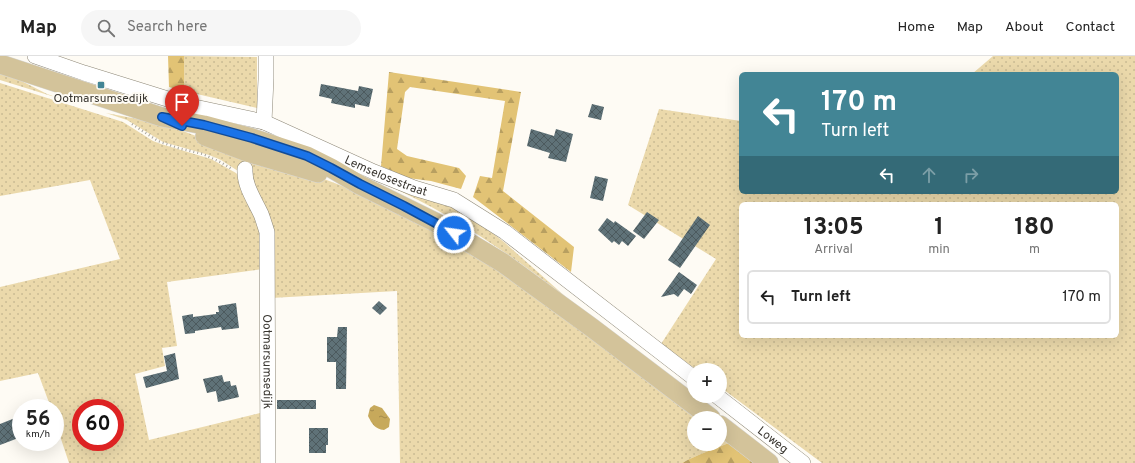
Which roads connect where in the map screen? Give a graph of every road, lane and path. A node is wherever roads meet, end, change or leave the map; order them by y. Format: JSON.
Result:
{"nodes":[{"id":1,"x":35,"y":56,"type":"edge"},
{"id":2,"x":266,"y":56,"type":"edge"},
{"id":3,"x":0,"y":64,"type":"edge"},
{"id":4,"x":264,"y":122,"type":"junction"},
{"id":5,"x":129,"y":123,"type":"dead end"},
{"id":6,"x":245,"y":172,"type":"joint"},
{"id":7,"x":687,"y":373,"type":"edge"},
{"id":8,"x":726,"y":403,"type":"edge"},
{"id":9,"x":702,"y":411,"type":"edge"},
{"id":10,"x":727,"y":430,"type":"edge"},
{"id":11,"x":268,"y":463,"type":"edge"},
{"id":12,"x":769,"y":463,"type":"edge"},
{"id":13,"x":803,"y":463,"type":"edge"}],
"edges":[{"from":1,"to":4,"type":"street","name":"Lemselosestraat"},
{"from":2,"to":4,"type":"street"},
{"from":3,"to":9,"type":"main road"},
{"from":4,"to":7,"type":"street","name":"Lemselosestraat"},
{"from":5,"to":6,"type":"path"},
{"from":6,"to":11,"type":"street","name":"Ootmarsumsedijk"},
{"from":8,"to":13,"type":"street","name":"Loweg"},
{"from":10,"to":12,"type":"main road"}]}
